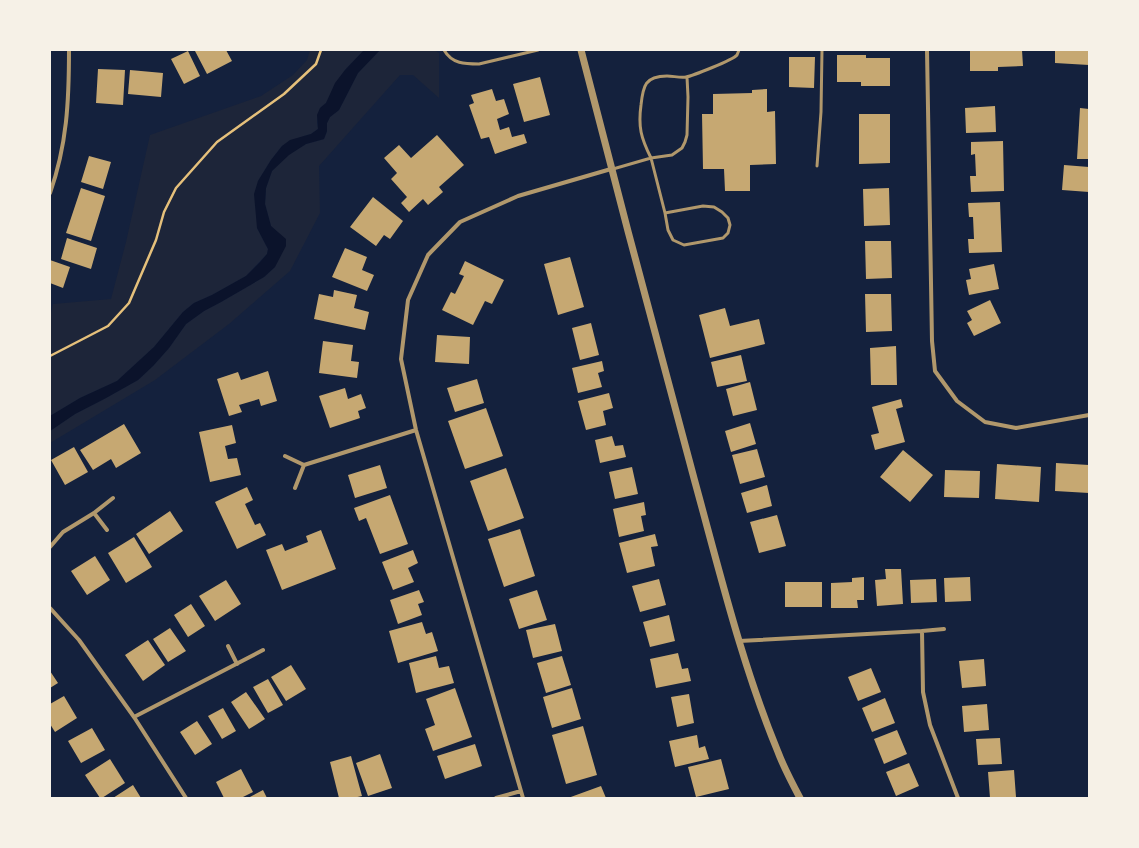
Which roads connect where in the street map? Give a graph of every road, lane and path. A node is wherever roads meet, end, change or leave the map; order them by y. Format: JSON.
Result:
{"nodes":[{"id":1,"x":69,"y":50,"type":"edge"},
{"id":2,"x":321,"y":50,"type":"edge"},
{"id":3,"x":444,"y":50,"type":"edge"},
{"id":4,"x":537,"y":50,"type":"edge"},
{"id":5,"x":581,"y":50,"type":"edge"},
{"id":6,"x":739,"y":50,"type":"edge"},
{"id":7,"x":822,"y":50,"type":"edge"},
{"id":8,"x":927,"y":50,"type":"edge"},
{"id":9,"x":687,"y":77,"type":"junction"},
{"id":10,"x":651,"y":158,"type":"junction"},
{"id":11,"x":817,"y":166,"type":"dead end"},
{"id":12,"x":611,"y":169,"type":"junction"},
{"id":13,"x":50,"y":193,"type":"edge"},
{"id":14,"x":665,"y":213,"type":"junction"},
{"id":15,"x":50,"y":356,"type":"edge"},
{"id":16,"x":1089,"y":414,"type":"edge"},
{"id":17,"x":416,"y":430,"type":"junction"},
{"id":18,"x":285,"y":456,"type":"dead end"},
{"id":19,"x":304,"y":465,"type":"junction"},
{"id":20,"x":294,"y":488,"type":"dead end"},
{"id":21,"x":113,"y":498,"type":"dead end"},
{"id":22,"x":94,"y":513,"type":"junction"},
{"id":23,"x":107,"y":530,"type":"dead end"},
{"id":24,"x":50,"y":547,"type":"edge"},
{"id":25,"x":50,"y":608,"type":"edge"},
{"id":26,"x":944,"y":629,"type":"dead end"},
{"id":27,"x":922,"y":631,"type":"junction"},
{"id":28,"x":739,"y":642,"type":"junction"},
{"id":29,"x":228,"y":646,"type":"dead end"},
{"id":30,"x":263,"y":650,"type":"dead end"},
{"id":31,"x":237,"y":664,"type":"junction"},
{"id":32,"x":134,"y":717,"type":"junction"},
{"id":33,"x":521,"y":791,"type":"junction"},
{"id":34,"x":186,"y":798,"type":"edge"},
{"id":35,"x":496,"y":798,"type":"edge"},
{"id":36,"x":523,"y":798,"type":"edge"},
{"id":37,"x":800,"y":798,"type":"edge"},
{"id":38,"x":958,"y":798,"type":"edge"}],
"edges":[{"from":1,"to":13,"type":"street"},
{"from":2,"to":15,"type":"path"},
{"from":3,"to":4,"type":"lane"},
{"from":5,"to":12,"type":"street"},
{"from":6,"to":9,"type":"lane"},
{"from":7,"to":11,"type":"lane"},
{"from":8,"to":16,"type":"street"},
{"from":9,"to":10,"type":"lane"},
{"from":9,"to":10,"type":"lane"},
{"from":10,"to":12,"type":"lane"},
{"from":10,"to":14,"type":"lane"},
{"from":12,"to":17,"type":"street"},
{"from":12,"to":28,"type":"street"},
{"from":14,"to":14,"type":"lane"},
{"from":17,"to":19,"type":"street"},
{"from":17,"to":33,"type":"street"},
{"from":18,"to":19,"type":"street"},
{"from":19,"to":20,"type":"street"},
{"from":21,"to":22,"type":"street"},
{"from":22,"to":23,"type":"street"},
{"from":22,"to":24,"type":"street"},
{"from":25,"to":32,"type":"street"},
{"from":26,"to":27,"type":"street"},
{"from":27,"to":28,"type":"street"},
{"from":27,"to":38,"type":"street"},
{"from":28,"to":37,"type":"street"},
{"from":29,"to":31,"type":"street"},
{"from":30,"to":31,"type":"street"},
{"from":31,"to":32,"type":"street"},
{"from":32,"to":34,"type":"street"},
{"from":33,"to":35,"type":"street"},
{"from":33,"to":36,"type":"street"}]}
